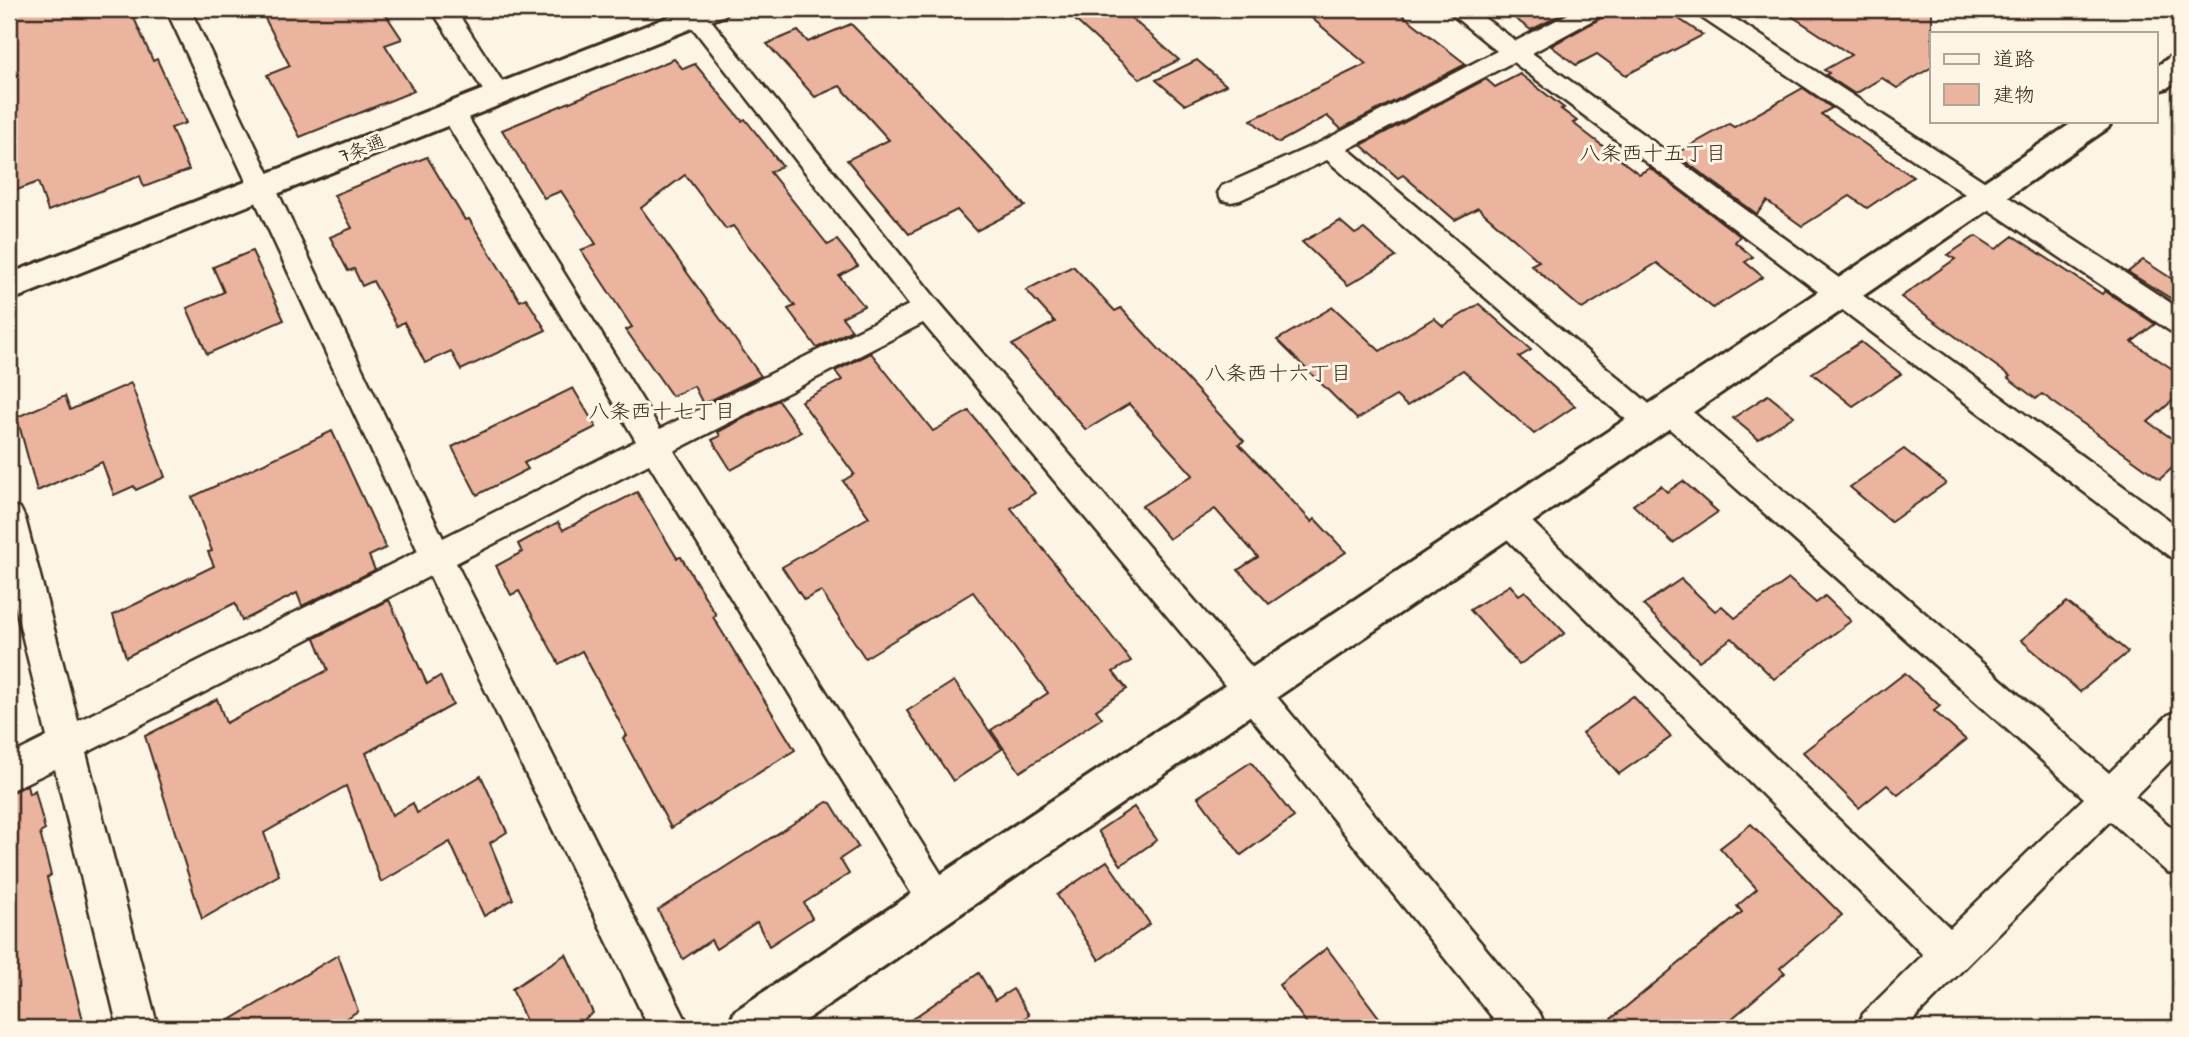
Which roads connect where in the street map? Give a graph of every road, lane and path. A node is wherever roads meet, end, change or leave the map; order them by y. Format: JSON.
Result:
{"nodes":[{"id":1,"x":178,"y":9,"type":"edge"},
{"id":2,"x":443,"y":9,"type":"edge"},
{"id":3,"x":1457,"y":9,"type":"edge"},
{"id":4,"x":1596,"y":9,"type":"edge"},
{"id":5,"x":1704,"y":9,"type":"edge"},
{"id":6,"x":700,"y":11,"type":"edge"},
{"id":7,"x":1515,"y":52,"type":"junction"},
{"id":8,"x":2180,"y":64,"type":"edge"},
{"id":9,"x":2158,"y":80,"type":"edge"},
{"id":10,"x":499,"y":95,"type":"junction"},
{"id":11,"x":452,"y":112,"type":"junction"},
{"id":12,"x":2095,"y":122,"type":"edge"},
{"id":13,"x":1329,"y":148,"type":"junction"},
{"id":14,"x":263,"y":188,"type":"junction"},
{"id":15,"x":1231,"y":194,"type":"dead end"},
{"id":16,"x":1987,"y":195,"type":"junction"},
{"id":17,"x":9,"y":288,"type":"edge"},
{"id":18,"x":1841,"y":292,"type":"junction"},
{"id":19,"x":927,"y":308,"type":"junction"},
{"id":20,"x":2180,"y":323,"type":"edge"},
{"id":21,"x":1659,"y":415,"type":"junction"},
{"id":22,"x":655,"y":447,"type":"junction"},
{"id":23,"x":9,"y":518,"type":"edge"},
{"id":24,"x":1507,"y":518,"type":"junction"},
{"id":25,"x":2180,"y":546,"type":"edge"},
{"id":26,"x":436,"y":558,"type":"junction"},
{"id":27,"x":1250,"y":690,"type":"junction"},
{"id":28,"x":2180,"y":727,"type":"edge"},
{"id":29,"x":65,"y":745,"type":"junction"},
{"id":30,"x":9,"y":774,"type":"edge"},
{"id":31,"x":2111,"y":797,"type":"junction"},
{"id":32,"x":2180,"y":859,"type":"edge"},
{"id":33,"x":937,"y":901,"type":"junction"},
{"id":34,"x":1951,"y":956,"type":"junction"},
{"id":35,"x":138,"y":1028,"type":"edge"},
{"id":36,"x":670,"y":1028,"type":"edge"},
{"id":37,"x":752,"y":1028,"type":"edge"},
{"id":38,"x":1526,"y":1028,"type":"edge"},
{"id":39,"x":1877,"y":1028,"type":"edge"}],
"edges":[{"from":1,"to":14,"type":"street"},
{"from":2,"to":10,"type":"street"},
{"from":3,"to":7,"type":"street"},
{"from":4,"to":7,"type":"street"},
{"from":5,"to":16,"type":"street"},
{"from":6,"to":10,"type":"street","name":"7条通"},
{"from":6,"to":19,"type":"street"},
{"from":7,"to":13,"type":"street"},
{"from":7,"to":18,"type":"street"},
{"from":8,"to":9,"type":"street"},
{"from":10,"to":11,"type":"street","name":"7条通"},
{"from":11,"to":14,"type":"street","name":"7条通"},
{"from":11,"to":22,"type":"street"},
{"from":12,"to":16,"type":"street"},
{"from":13,"to":15,"type":"street"},
{"from":13,"to":21,"type":"street"},
{"from":14,"to":17,"type":"street","name":"7条通"},
{"from":14,"to":26,"type":"street"},
{"from":16,"to":18,"type":"street"},
{"from":16,"to":20,"type":"street"},
{"from":18,"to":21,"type":"street"},
{"from":18,"to":25,"type":"street"},
{"from":19,"to":22,"type":"street"},
{"from":19,"to":27,"type":"street"},
{"from":21,"to":24,"type":"street"},
{"from":21,"to":31,"type":"street"},
{"from":22,"to":26,"type":"street"},
{"from":22,"to":33,"type":"street"},
{"from":23,"to":29,"type":"street"},
{"from":24,"to":27,"type":"street"},
{"from":24,"to":34,"type":"street"},
{"from":26,"to":29,"type":"street"},
{"from":26,"to":36,"type":"street"},
{"from":27,"to":33,"type":"street"},
{"from":27,"to":38,"type":"street"},
{"from":28,"to":31,"type":"street"},
{"from":29,"to":30,"type":"street"},
{"from":29,"to":35,"type":"street"},
{"from":31,"to":32,"type":"street"},
{"from":31,"to":34,"type":"street"},
{"from":33,"to":37,"type":"street"},
{"from":34,"to":39,"type":"street"}]}
